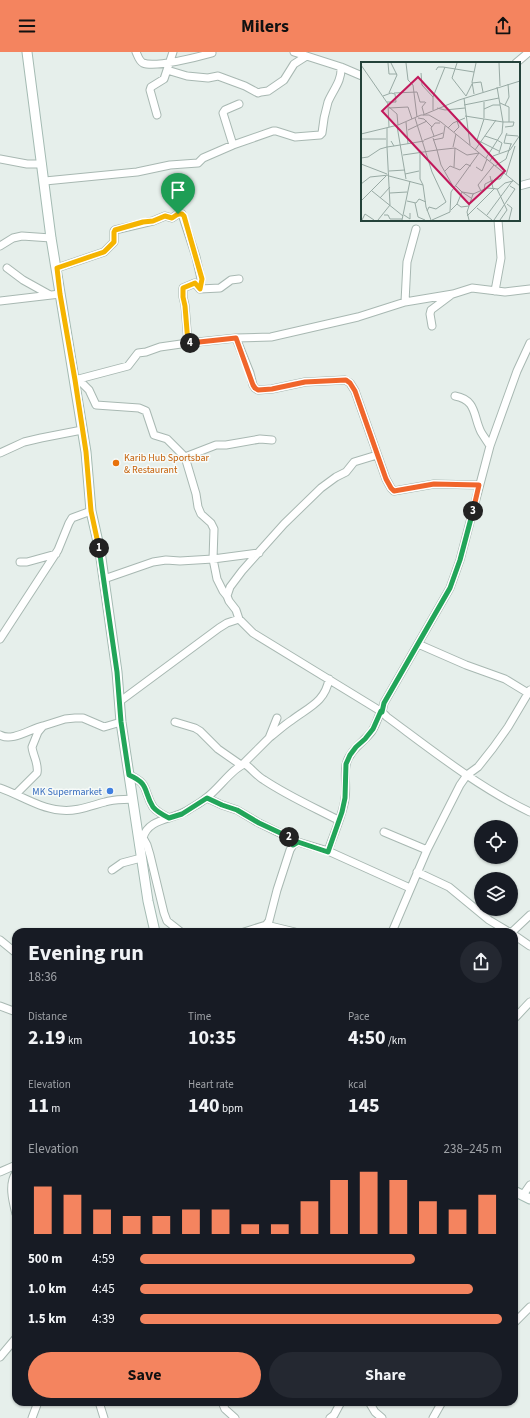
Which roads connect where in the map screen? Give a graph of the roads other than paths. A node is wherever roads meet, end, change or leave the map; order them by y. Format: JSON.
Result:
{"nodes":[{"id":1,"x":27,"y":52,"type":"edge"},
{"id":2,"x":136,"y":52,"type":"edge"},
{"id":3,"x":173,"y":52,"type":"edge"},
{"id":4,"x":294,"y":52,"type":"edge"},
{"id":5,"x":529,"y":52,"type":"edge"},
{"id":6,"x":212,"y":53,"type":"dead end"},
{"id":7,"x":305,"y":56,"type":"junction"},
{"id":8,"x":517,"y":62,"type":"edge"},
{"id":9,"x":168,"y":66,"type":"junction"},
{"id":10,"x":341,"y":67,"type":"junction"},
{"id":11,"x":361,"y":76,"type":"edge"},
{"id":12,"x":239,"y":104,"type":"dead end"},
{"id":13,"x":157,"y":115,"type":"dead end"},
{"id":14,"x":233,"y":145,"type":"junction"},
{"id":15,"x":0,"y":159,"type":"edge"},
{"id":16,"x":42,"y":164,"type":"junction"},
{"id":17,"x":45,"y":181,"type":"junction"},
{"id":18,"x":530,"y":183,"type":"edge"},
{"id":19,"x":520,"y":186,"type":"edge"},
{"id":20,"x":498,"y":221,"type":"edge"},
{"id":21,"x":416,"y":229,"type":"dead end"},
{"id":22,"x":51,"y":238,"type":"junction"},
{"id":23,"x":0,"y":246,"type":"edge"},
{"id":24,"x":7,"y":268,"type":"dead end"},
{"id":25,"x":57,"y":268,"type":"junction"},
{"id":26,"x":239,"y":279,"type":"dead end"},
{"id":27,"x":200,"y":289,"type":"junction"},
{"id":28,"x":530,"y":289,"type":"edge"},
{"id":29,"x":495,"y":291,"type":"junction"},
{"id":30,"x":453,"y":294,"type":"junction"},
{"id":31,"x":55,"y":295,"type":"junction"},
{"id":32,"x":0,"y":301,"type":"edge"},
{"id":33,"x":405,"y":302,"type":"junction"},
{"id":34,"x":432,"y":326,"type":"dead end"},
{"id":35,"x":236,"y":338,"type":"junction"},
{"id":36,"x":188,"y":343,"type":"junction"},
{"id":37,"x":530,"y":343,"type":"edge"},
{"id":38,"x":76,"y":379,"type":"junction"},
{"id":39,"x":455,"y":396,"type":"dead end"},
{"id":40,"x":82,"y":430,"type":"junction"},
{"id":41,"x":272,"y":440,"type":"dead end"},
{"id":42,"x":490,"y":446,"type":"junction"},
{"id":43,"x":0,"y":453,"type":"edge"},
{"id":44,"x":377,"y":455,"type":"junction"},
{"id":45,"x":185,"y":457,"type":"junction"},
{"id":46,"x":479,"y":485,"type":"junction"},
{"id":47,"x":91,"y":511,"type":"junction"},
{"id":48,"x":259,"y":553,"type":"junction"},
{"id":49,"x":56,"y":554,"type":"junction"},
{"id":50,"x":213,"y":559,"type":"junction"},
{"id":51,"x":20,"y":562,"type":"dead end"},
{"id":52,"x":104,"y":579,"type":"junction"},
{"id":53,"x":227,"y":596,"type":"junction"},
{"id":54,"x":239,"y":619,"type":"junction"},
{"id":55,"x":0,"y":639,"type":"edge"},
{"id":56,"x":418,"y":644,"type":"junction"},
{"id":57,"x":329,"y":679,"type":"junction"},
{"id":58,"x":529,"y":691,"type":"edge"},
{"id":59,"x":119,"y":702,"type":"junction"},
{"id":60,"x":382,"y":711,"type":"junction"},
{"id":61,"x":277,"y":718,"type":"dead end"},
{"id":62,"x":121,"y":722,"type":"junction"},
{"id":63,"x":175,"y":722,"type":"dead end"},
{"id":64,"x":43,"y":726,"type":"junction"},
{"id":65,"x":0,"y":735,"type":"edge"},
{"id":66,"x":269,"y":738,"type":"junction"},
{"id":67,"x":242,"y":765,"type":"junction"},
{"id":68,"x":129,"y":775,"type":"junction"},
{"id":69,"x":468,"y":775,"type":"junction"},
{"id":70,"x":0,"y":788,"type":"edge"},
{"id":71,"x":16,"y":794,"type":"junction"},
{"id":72,"x":207,"y":798,"type":"junction"},
{"id":73,"x":133,"y":799,"type":"junction"},
{"id":74,"x":530,"y":812,"type":"edge"},
{"id":75,"x":169,"y":818,"type":"junction"},
{"id":76,"x":338,"y":820,"type":"junction"},
{"id":77,"x":137,"y":829,"type":"junction"},
{"id":78,"x":384,"y":832,"type":"dead end"},
{"id":79,"x":143,"y":838,"type":"junction"},
{"id":80,"x":296,"y":844,"type":"junction"},
{"id":81,"x":427,"y":850,"type":"junction"},
{"id":82,"x":328,"y":852,"type":"junction"},
{"id":83,"x":141,"y":858,"type":"junction"},
{"id":84,"x":112,"y":870,"type":"dead end"},
{"id":85,"x":417,"y":872,"type":"junction"},
{"id":86,"x":410,"y":888,"type":"junction"},
{"id":87,"x":530,"y":915,"type":"edge"},
{"id":88,"x":266,"y":925,"type":"junction"},
{"id":89,"x":155,"y":928,"type":"edge"},
{"id":90,"x":176,"y":928,"type":"edge"},
{"id":91,"x":261,"y":928,"type":"edge"},
{"id":92,"x":278,"y":928,"type":"edge"},
{"id":93,"x":394,"y":928,"type":"edge"},
{"id":94,"x":504,"y":928,"type":"edge"},
{"id":95,"x":515,"y":928,"type":"edge"},
{"id":96,"x":518,"y":938,"type":"edge"},
{"id":97,"x":0,"y":940,"type":"edge"},
{"id":98,"x":530,"y":946,"type":"edge"},
{"id":99,"x":12,"y":950,"type":"edge"},
{"id":100,"x":530,"y":1002,"type":"edge"},
{"id":101,"x":0,"y":1006,"type":"edge"},
{"id":102,"x":12,"y":1010,"type":"edge"},
{"id":103,"x":518,"y":1016,"type":"edge"},
{"id":104,"x":12,"y":1167,"type":"edge"},
{"id":105,"x":0,"y":1172,"type":"edge"},
{"id":106,"x":530,"y":1185,"type":"edge"},
{"id":107,"x":527,"y":1197,"type":"edge"},
{"id":108,"x":530,"y":1307,"type":"edge"},
{"id":109,"x":518,"y":1319,"type":"edge"},
{"id":110,"x":12,"y":1343,"type":"edge"},
{"id":111,"x":0,"y":1357,"type":"edge"},
{"id":112,"x":36,"y":1406,"type":"edge"},
{"id":113,"x":100,"y":1406,"type":"edge"},
{"id":114,"x":224,"y":1406,"type":"edge"},
{"id":115,"x":339,"y":1406,"type":"edge"},
{"id":116,"x":371,"y":1406,"type":"edge"},
{"id":117,"x":439,"y":1406,"type":"edge"},
{"id":118,"x":32,"y":1418,"type":"edge"},
{"id":119,"x":104,"y":1418,"type":"edge"},
{"id":120,"x":235,"y":1418,"type":"edge"},
{"id":121,"x":330,"y":1418,"type":"edge"},
{"id":122,"x":382,"y":1418,"type":"edge"},
{"id":123,"x":433,"y":1418,"type":"edge"}],
"edges":[{"from":1,"to":16,"type":"main road"},
{"from":2,"to":9,"type":"street"},
{"from":3,"to":9,"type":"street"},
{"from":4,"to":7,"type":"street"},
{"from":5,"to":8,"type":"street"},
{"from":6,"to":9,"type":"street"},
{"from":7,"to":9,"type":"street"},
{"from":7,"to":10,"type":"street"},
{"from":9,"to":13,"type":"street"},
{"from":10,"to":11,"type":"street"},
{"from":10,"to":14,"type":"street"},
{"from":12,"to":14,"type":"street"},
{"from":14,"to":17,"type":"street"},
{"from":15,"to":16,"type":"street"},
{"from":16,"to":17,"type":"main road"},
{"from":17,"to":22,"type":"main road"},
{"from":18,"to":19,"type":"street"},
{"from":20,"to":29,"type":"street"},
{"from":21,"to":33,"type":"street"},
{"from":22,"to":23,"type":"street"},
{"from":22,"to":25,"type":"main road"},
{"from":24,"to":31,"type":"street"},
{"from":25,"to":27,"type":"street"},
{"from":25,"to":31,"type":"main road"},
{"from":26,"to":27,"type":"street"},
{"from":27,"to":36,"type":"street"},
{"from":28,"to":29,"type":"street"},
{"from":29,"to":30,"type":"street"},
{"from":30,"to":33,"type":"street"},
{"from":30,"to":34,"type":"street"},
{"from":31,"to":32,"type":"street"},
{"from":31,"to":38,"type":"main road"},
{"from":33,"to":35,"type":"street"},
{"from":35,"to":36,"type":"street"},
{"from":35,"to":44,"type":"street"},
{"from":36,"to":38,"type":"street"},
{"from":37,"to":42,"type":"street"},
{"from":38,"to":40,"type":"main road"},
{"from":38,"to":45,"type":"street"},
{"from":39,"to":42,"type":"street"},
{"from":40,"to":43,"type":"street"},
{"from":40,"to":47,"type":"main road"},
{"from":41,"to":45,"type":"street"},
{"from":42,"to":46,"type":"street"},
{"from":44,"to":46,"type":"street"},
{"from":44,"to":48,"type":"street"},
{"from":45,"to":50,"type":"street"},
{"from":46,"to":56,"type":"street"},
{"from":47,"to":49,"type":"street"},
{"from":47,"to":52,"type":"main road"},
{"from":48,"to":50,"type":"street"},
{"from":48,"to":53,"type":"street"},
{"from":49,"to":51,"type":"street"},
{"from":49,"to":55,"type":"street"},
{"from":50,"to":52,"type":"street"},
{"from":50,"to":53,"type":"street"},
{"from":52,"to":59,"type":"main road"},
{"from":53,"to":54,"type":"street"},
{"from":54,"to":57,"type":"street"},
{"from":54,"to":59,"type":"street"},
{"from":56,"to":58,"type":"street"},
{"from":56,"to":60,"type":"street"},
{"from":57,"to":60,"type":"street"},
{"from":57,"to":66,"type":"street"},
{"from":58,"to":69,"type":"street"},
{"from":59,"to":62,"type":"main road"},
{"from":60,"to":69,"type":"street"},
{"from":60,"to":76,"type":"street"},
{"from":61,"to":66,"type":"street"},
{"from":62,"to":64,"type":"street"},
{"from":62,"to":68,"type":"main road"},
{"from":63,"to":67,"type":"street"},
{"from":64,"to":65,"type":"street"},
{"from":64,"to":71,"type":"street"},
{"from":66,"to":67,"type":"street"},
{"from":67,"to":72,"type":"street"},
{"from":67,"to":76,"type":"street"},
{"from":68,"to":73,"type":"main road"},
{"from":68,"to":75,"type":"street"},
{"from":69,"to":74,"type":"street"},
{"from":69,"to":81,"type":"street"},
{"from":70,"to":71,"type":"street"},
{"from":71,"to":73,"type":"street"},
{"from":72,"to":75,"type":"street"},
{"from":72,"to":80,"type":"street"},
{"from":73,"to":77,"type":"main road"},
{"from":75,"to":79,"type":"street"},
{"from":76,"to":82,"type":"street"},
{"from":77,"to":79,"type":"street"},
{"from":77,"to":83,"type":"main road"},
{"from":78,"to":81,"type":"street"},
{"from":79,"to":90,"type":"street"},
{"from":80,"to":82,"type":"street"},
{"from":80,"to":88,"type":"street"},
{"from":81,"to":85,"type":"street"},
{"from":82,"to":86,"type":"street"},
{"from":83,"to":84,"type":"street"},
{"from":83,"to":89,"type":"main road"},
{"from":85,"to":86,"type":"street"},
{"from":85,"to":94,"type":"street"},
{"from":86,"to":93,"type":"street"},
{"from":87,"to":95,"type":"street"},
{"from":88,"to":91,"type":"street"},
{"from":88,"to":92,"type":"street"},
{"from":96,"to":98,"type":"street"},
{"from":97,"to":99,"type":"street"},
{"from":100,"to":103,"type":"street"},
{"from":101,"to":102,"type":"street"},
{"from":104,"to":105,"type":"street"},
{"from":106,"to":107,"type":"street"},
{"from":108,"to":109,"type":"street"},
{"from":110,"to":111,"type":"street"},
{"from":112,"to":118,"type":"street"},
{"from":113,"to":119,"type":"street"},
{"from":114,"to":120,"type":"street"},
{"from":115,"to":121,"type":"street"},
{"from":116,"to":122,"type":"street"},
{"from":117,"to":123,"type":"street"}]}
